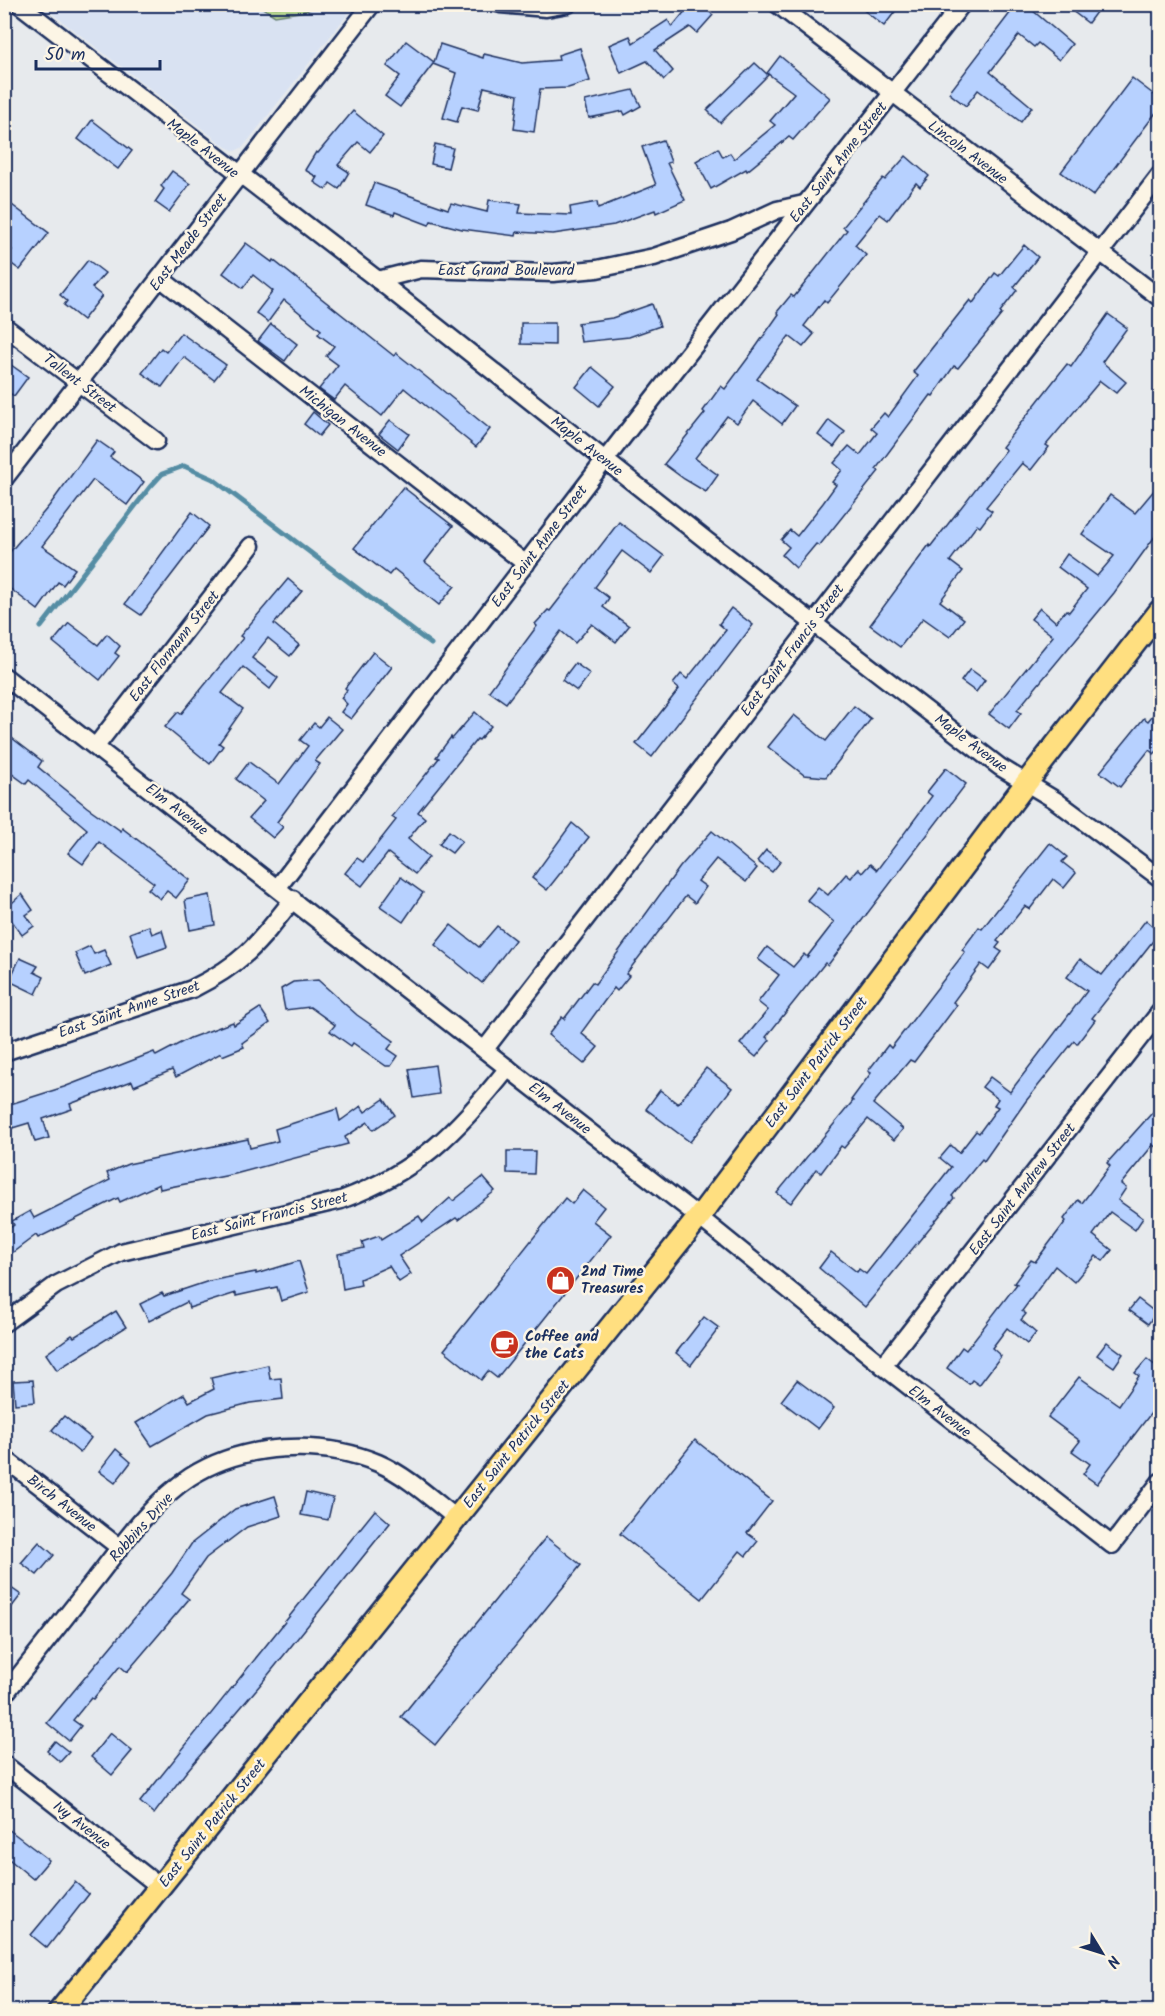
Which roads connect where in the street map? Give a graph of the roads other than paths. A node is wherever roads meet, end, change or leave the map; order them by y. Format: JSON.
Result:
{"nodes":[{"id":1,"x":19,"y":4,"type":"edge"},
{"id":2,"x":372,"y":4,"type":"edge"},
{"id":3,"x":500,"y":4,"type":"edge"},
{"id":4,"x":568,"y":4,"type":"edge"},
{"id":5,"x":777,"y":4,"type":"edge"},
{"id":6,"x":962,"y":4,"type":"edge"},
{"id":7,"x":892,"y":93,"type":"junction"},
{"id":8,"x":1161,"y":175,"type":"edge"},
{"id":9,"x":238,"y":176,"type":"junction"},
{"id":10,"x":804,"y":204,"type":"junction"},
{"id":11,"x":1100,"y":252,"type":"junction"},
{"id":12,"x":160,"y":278,"type":"junction"},
{"id":13,"x":378,"y":280,"type":"junction"},
{"id":14,"x":1161,"y":298,"type":"edge"},
{"id":15,"x":4,"y":326,"type":"edge"},
{"id":16,"x":79,"y":383,"type":"junction"},
{"id":17,"x":156,"y":441,"type":"dead end"},
{"id":18,"x":605,"y":460,"type":"junction"},
{"id":19,"x":4,"y":479,"type":"edge"},
{"id":20,"x":251,"y":546,"type":"dead end"},
{"id":21,"x":526,"y":564,"type":"junction"},
{"id":22,"x":1161,"y":611,"type":"edge"},
{"id":23,"x":814,"y":621,"type":"junction"},
{"id":24,"x":4,"y":676,"type":"edge"},
{"id":25,"x":96,"y":746,"type":"junction"},
{"id":26,"x":1027,"y":782,"type":"junction"},
{"id":27,"x":1161,"y":878,"type":"edge"},
{"id":28,"x":278,"y":887,"type":"junction"},
{"id":29,"x":293,"y":899,"type":"junction"},
{"id":30,"x":1161,"y":1012,"type":"edge"},
{"id":31,"x":485,"y":1049,"type":"junction"},
{"id":32,"x":4,"y":1052,"type":"edge"},
{"id":33,"x":508,"y":1068,"type":"junction"},
{"id":34,"x":699,"y":1217,"type":"junction"},
{"id":35,"x":4,"y":1323,"type":"edge"},
{"id":36,"x":883,"y":1366,"type":"junction"},
{"id":37,"x":4,"y":1458,"type":"edge"},
{"id":38,"x":1161,"y":1482,"type":"edge"},
{"id":39,"x":456,"y":1518,"type":"junction"},
{"id":40,"x":120,"y":1548,"type":"junction"},
{"id":41,"x":4,"y":1695,"type":"edge"},
{"id":42,"x":4,"y":1764,"type":"edge"},
{"id":43,"x":160,"y":1887,"type":"junction"},
{"id":44,"x":59,"y":2012,"type":"edge"}],
"edges":[{"from":1,"to":9,"type":"street","name":"Maple Avenue"},
{"from":2,"to":9,"type":"street","name":"East Meade Street"},
{"from":3,"to":4,"type":"street"},
{"from":5,"to":7,"type":"street","name":"Lincoln Avenue"},
{"from":6,"to":7,"type":"street","name":"East Saint Anne Street"},
{"from":7,"to":10,"type":"street","name":"East Saint Anne Street"},
{"from":7,"to":11,"type":"street","name":"Lincoln Avenue"},
{"from":8,"to":11,"type":"street","name":"East Saint Francis Street"},
{"from":9,"to":12,"type":"street","name":"East Meade Street"},
{"from":9,"to":13,"type":"street","name":"Maple Avenue"},
{"from":10,"to":13,"type":"street","name":"East Grand Boulevard"},
{"from":10,"to":18,"type":"street","name":"East Saint Anne Street"},
{"from":11,"to":14,"type":"street","name":"Lincoln Avenue"},
{"from":11,"to":23,"type":"street","name":"East Saint Francis Street"},
{"from":12,"to":16,"type":"street","name":"East Meade Street"},
{"from":12,"to":21,"type":"street","name":"Michigan Avenue"},
{"from":13,"to":18,"type":"street","name":"Maple Avenue"},
{"from":15,"to":16,"type":"street","name":"Tallent Street"},
{"from":16,"to":17,"type":"street","name":"Tallent Street"},
{"from":16,"to":19,"type":"street","name":"East Meade Street"},
{"from":18,"to":21,"type":"street","name":"East Saint Anne Street"},
{"from":18,"to":23,"type":"street","name":"Maple Avenue"},
{"from":20,"to":25,"type":"street","name":"East Flormann Street"},
{"from":21,"to":28,"type":"street","name":"East Saint Anne Street"},
{"from":22,"to":26,"type":"main road","name":"East Saint Patrick Street"},
{"from":23,"to":26,"type":"street","name":"Maple Avenue"},
{"from":23,"to":31,"type":"street","name":"East Saint Francis Street"},
{"from":24,"to":25,"type":"street","name":"Elm Avenue"},
{"from":25,"to":28,"type":"street","name":"Elm Avenue"},
{"from":26,"to":27,"type":"street","name":"Maple Avenue"},
{"from":26,"to":34,"type":"main road","name":"East Saint Patrick Street"},
{"from":28,"to":29,"type":"street","name":"Elm Avenue"},
{"from":29,"to":31,"type":"street","name":"Elm Avenue"},
{"from":29,"to":32,"type":"street","name":"East Saint Anne Street"},
{"from":30,"to":36,"type":"street","name":"East Saint Andrew Street"},
{"from":31,"to":33,"type":"street","name":"Elm Avenue"},
{"from":33,"to":34,"type":"street","name":"Elm Avenue"},
{"from":33,"to":35,"type":"street","name":"East Saint Francis Street"},
{"from":34,"to":36,"type":"street","name":"Elm Avenue"},
{"from":34,"to":39,"type":"main road","name":"East Saint Patrick Street"},
{"from":36,"to":38,"type":"street","name":"Elm Avenue"},
{"from":37,"to":40,"type":"street","name":"Birch Avenue"},
{"from":39,"to":40,"type":"street","name":"Robbins Drive"},
{"from":39,"to":43,"type":"main road","name":"East Saint Patrick Street"},
{"from":40,"to":41,"type":"street","name":"Robbins Drive"},
{"from":42,"to":43,"type":"street","name":"Ivy Avenue"},
{"from":43,"to":44,"type":"main road","name":"East Saint Patrick Street"}]}
